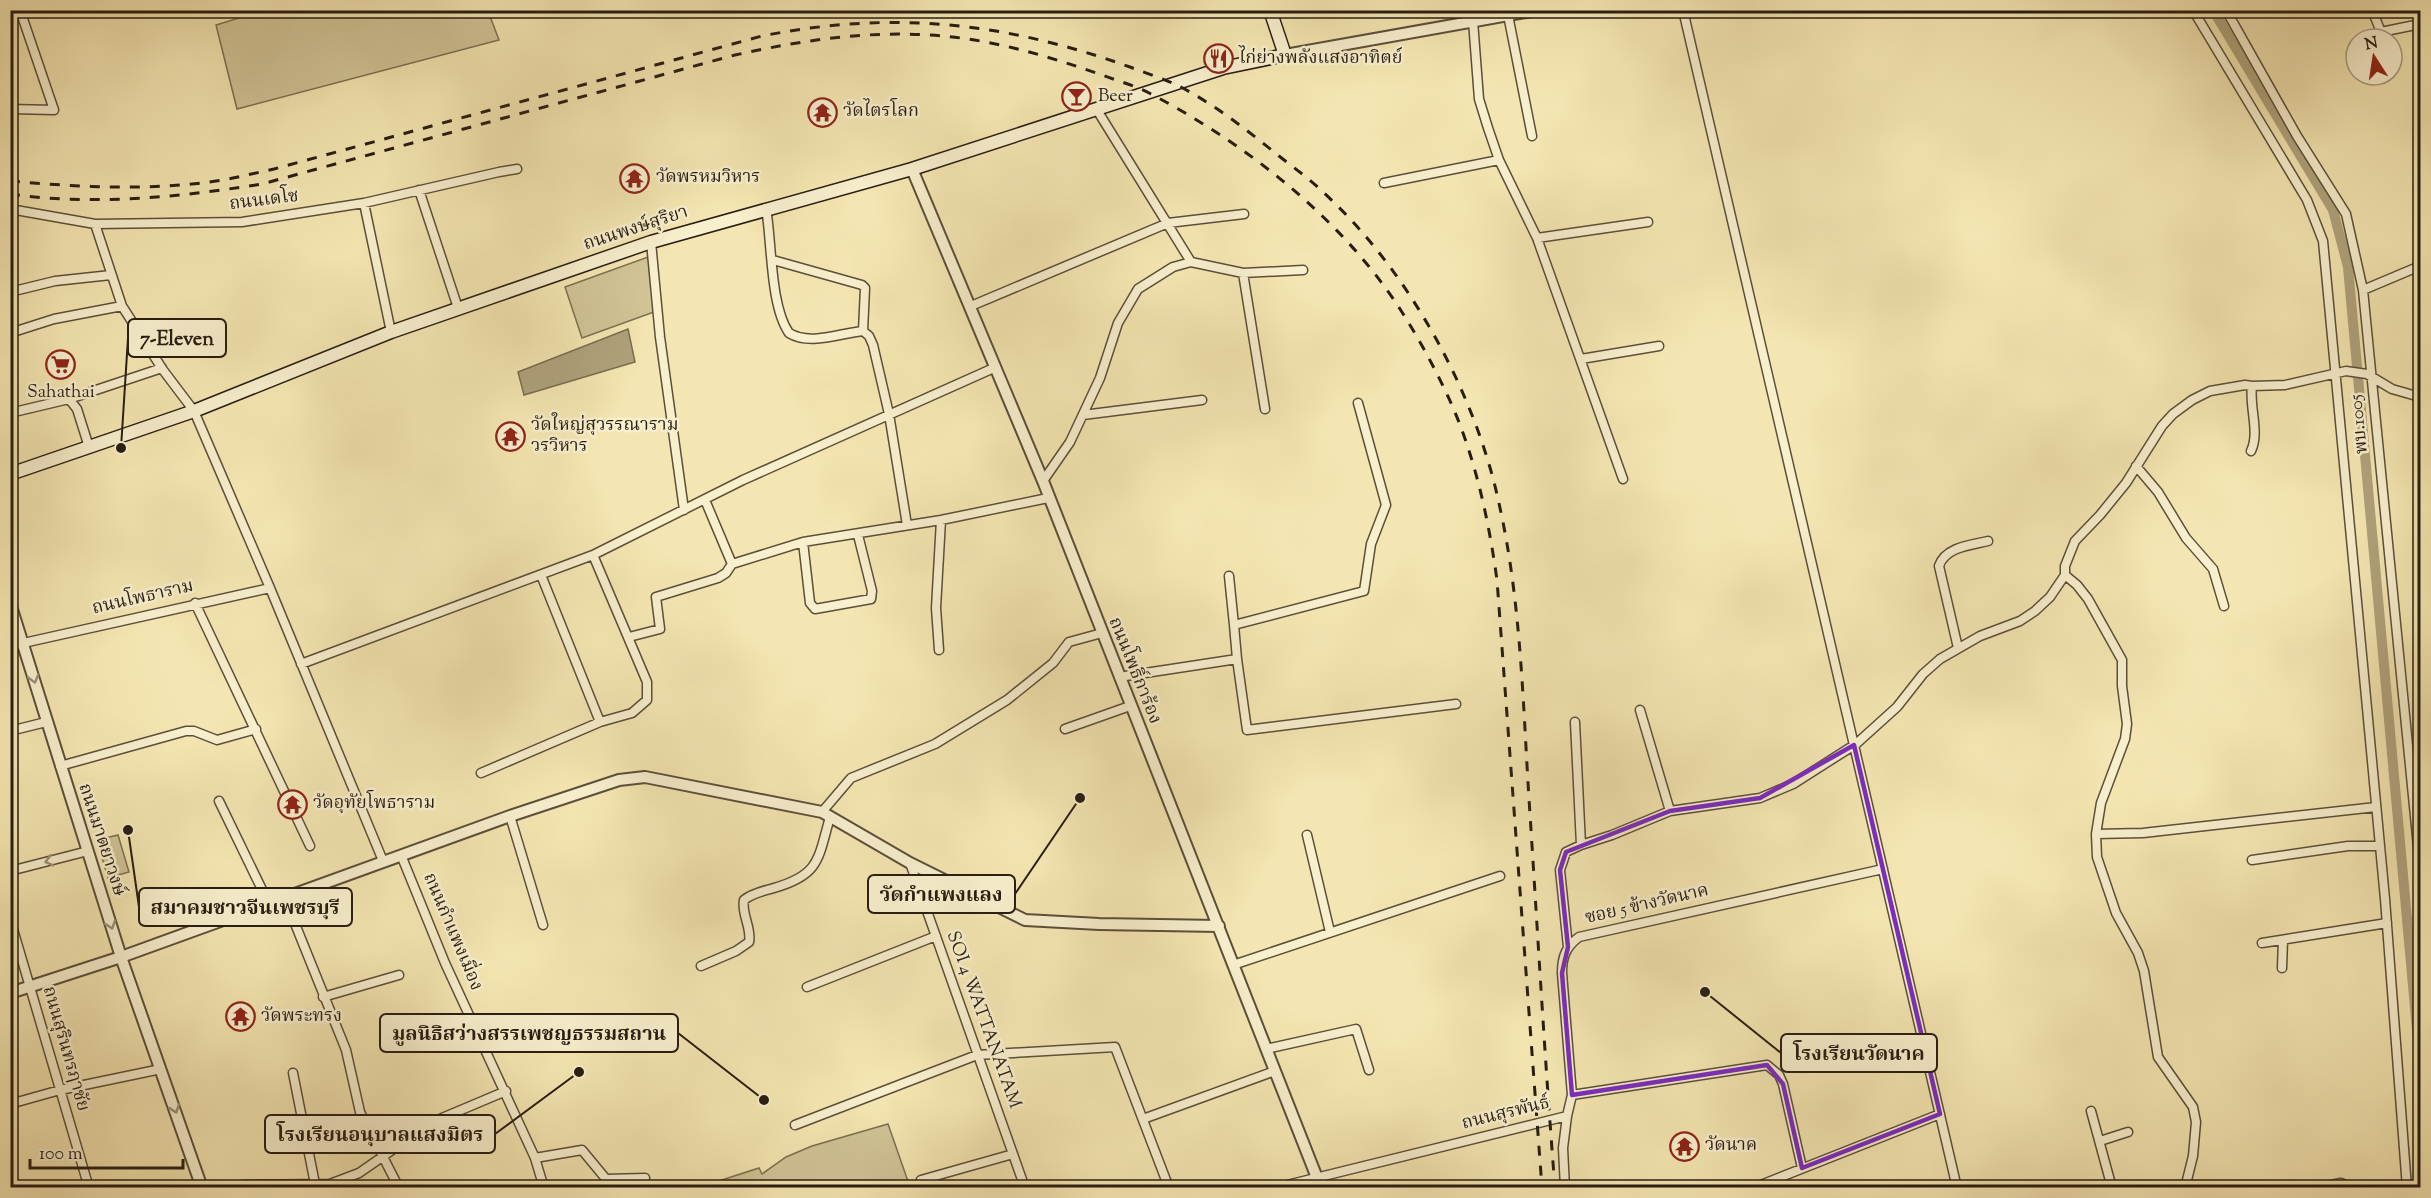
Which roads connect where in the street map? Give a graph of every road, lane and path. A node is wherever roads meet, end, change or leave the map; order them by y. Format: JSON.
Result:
{"nodes":[{"id":1,"x":20,"y":10,"type":"edge"},
{"id":2,"x":1270,"y":10,"type":"edge"},
{"id":3,"x":1537,"y":10,"type":"edge"},
{"id":4,"x":1683,"y":10,"type":"edge"},
{"id":5,"x":2193,"y":10,"type":"edge"},
{"id":6,"x":2226,"y":10,"type":"edge"},
{"id":7,"x":2372,"y":10,"type":"edge"},
{"id":8,"x":1508,"y":15,"type":"junction"},
{"id":9,"x":1473,"y":21,"type":"junction"},
{"id":10,"x":2421,"y":24,"type":"edge"},
{"id":11,"x":1285,"y":55,"type":"junction"},
{"id":12,"x":10,"y":109,"type":"edge"},
{"id":13,"x":1097,"y":110,"type":"junction"},
{"id":14,"x":1532,"y":136,"type":"dead end"},
{"id":15,"x":1499,"y":160,"type":"junction"},
{"id":16,"x":517,"y":169,"type":"dead end"},
{"id":17,"x":912,"y":169,"type":"junction"},
{"id":18,"x":1384,"y":183,"type":"dead end"},
{"id":19,"x":419,"y":190,"type":"junction"},
{"id":20,"x":364,"y":203,"type":"junction"},
{"id":21,"x":766,"y":208,"type":"junction"},
{"id":22,"x":10,"y":209,"type":"edge"},
{"id":23,"x":1244,"y":214,"type":"dead end"},
{"id":24,"x":1648,"y":222,"type":"dead end"},
{"id":25,"x":1168,"y":223,"type":"junction"},
{"id":26,"x":95,"y":224,"type":"junction"},
{"id":27,"x":1537,"y":238,"type":"junction"},
{"id":28,"x":651,"y":242,"type":"junction"},
{"id":29,"x":773,"y":260,"type":"junction"},
{"id":30,"x":1191,"y":262,"type":"junction"},
{"id":31,"x":2421,"y":267,"type":"edge"},
{"id":32,"x":1303,"y":270,"type":"dead end"},
{"id":33,"x":1243,"y":273,"type":"junction"},
{"id":34,"x":111,"y":274,"type":"junction"},
{"id":35,"x":2363,"y":290,"type":"junction"},
{"id":36,"x":10,"y":292,"type":"edge"},
{"id":37,"x":122,"y":306,"type":"junction"},
{"id":38,"x":970,"y":306,"type":"junction"},
{"id":39,"x":458,"y":308,"type":"junction"},
{"id":40,"x":862,"y":331,"type":"junction"},
{"id":41,"x":10,"y":333,"type":"edge"},
{"id":42,"x":391,"y":333,"type":"junction"},
{"id":43,"x":1659,"y":346,"type":"dead end"},
{"id":44,"x":1581,"y":359,"type":"junction"},
{"id":45,"x":996,"y":367,"type":"junction"},
{"id":46,"x":162,"y":368,"type":"junction"},
{"id":47,"x":2336,"y":374,"type":"junction"},
{"id":48,"x":2370,"y":375,"type":"junction"},
{"id":49,"x":2252,"y":386,"type":"junction"},
{"id":50,"x":2421,"y":397,"type":"edge"},
{"id":51,"x":69,"y":399,"type":"junction"},
{"id":52,"x":1202,"y":400,"type":"dead end"},
{"id":53,"x":1358,"y":403,"type":"dead end"},
{"id":54,"x":1265,"y":409,"type":"dead end"},
{"id":55,"x":194,"y":411,"type":"junction"},
{"id":56,"x":10,"y":413,"type":"edge"},
{"id":57,"x":889,"y":414,"type":"junction"},
{"id":58,"x":1083,"y":416,"type":"junction"},
{"id":59,"x":89,"y":447,"type":"junction"},
{"id":60,"x":2252,"y":451,"type":"dead end"},
{"id":61,"x":2136,"y":466,"type":"junction"},
{"id":62,"x":10,"y":474,"type":"edge"},
{"id":63,"x":1623,"y":479,"type":"dead end"},
{"id":64,"x":1043,"y":481,"type":"junction"},
{"id":65,"x":1048,"y":498,"type":"junction"},
{"id":66,"x":705,"y":500,"type":"junction"},
{"id":67,"x":684,"y":510,"type":"junction"},
{"id":68,"x":941,"y":520,"type":"junction"},
{"id":69,"x":907,"y":525,"type":"junction"},
{"id":70,"x":858,"y":535,"type":"junction"},
{"id":71,"x":1988,"y":541,"type":"dead end"},
{"id":72,"x":803,"y":542,"type":"junction"},
{"id":73,"x":593,"y":555,"type":"junction"},
{"id":74,"x":732,"y":564,"type":"junction"},
{"id":75,"x":541,"y":575,"type":"junction"},
{"id":76,"x":2065,"y":575,"type":"junction"},
{"id":77,"x":1229,"y":576,"type":"dead end"},
{"id":78,"x":270,"y":588,"type":"junction"},
{"id":79,"x":10,"y":603,"type":"edge"},
{"id":80,"x":195,"y":603,"type":"junction"},
{"id":81,"x":2224,"y":606,"type":"dead end"},
{"id":82,"x":1234,"y":625,"type":"junction"},
{"id":83,"x":1102,"y":633,"type":"junction"},
{"id":84,"x":629,"y":637,"type":"junction"},
{"id":85,"x":23,"y":642,"type":"junction"},
{"id":86,"x":10,"y":646,"type":"edge"},
{"id":87,"x":1958,"y":648,"type":"junction"},
{"id":88,"x":939,"y":650,"type":"dead end"},
{"id":89,"x":1237,"y":659,"type":"junction"},
{"id":90,"x":301,"y":664,"type":"junction"},
{"id":91,"x":1119,"y":677,"type":"junction"},
{"id":92,"x":1456,"y":704,"type":"dead end"},
{"id":93,"x":1130,"y":706,"type":"junction"},
{"id":94,"x":1640,"y":710,"type":"dead end"},
{"id":95,"x":46,"y":722,"type":"junction"},
{"id":96,"x":600,"y":722,"type":"junction"},
{"id":97,"x":1575,"y":722,"type":"dead end"},
{"id":98,"x":256,"y":729,"type":"junction"},
{"id":99,"x":1065,"y":729,"type":"dead end"},
{"id":100,"x":10,"y":731,"type":"edge"},
{"id":101,"x":1854,"y":745,"type":"junction"},
{"id":102,"x":60,"y":766,"type":"junction"},
{"id":103,"x":481,"y":772,"type":"dead end"},
{"id":104,"x":219,"y":801,"type":"dead end"},
{"id":105,"x":2376,"y":807,"type":"junction"},
{"id":106,"x":1670,"y":811,"type":"junction"},
{"id":107,"x":826,"y":815,"type":"junction"},
{"id":108,"x":510,"y":816,"type":"junction"},
{"id":109,"x":2096,"y":834,"type":"junction"},
{"id":110,"x":1307,"y":835,"type":"dead end"},
{"id":111,"x":1581,"y":845,"type":"junction"},
{"id":112,"x":310,"y":846,"type":"dead end"},
{"id":113,"x":2380,"y":846,"type":"junction"},
{"id":114,"x":88,"y":851,"type":"junction"},
{"id":115,"x":400,"y":855,"type":"junction"},
{"id":116,"x":2252,"y":860,"type":"dead end"},
{"id":117,"x":382,"y":861,"type":"junction"},
{"id":118,"x":910,"y":863,"type":"junction"},
{"id":119,"x":2421,"y":867,"type":"edge"},
{"id":120,"x":1883,"y":869,"type":"junction"},
{"id":121,"x":10,"y":871,"type":"edge"},
{"id":122,"x":1500,"y":876,"type":"dead end"},
{"id":123,"x":285,"y":899,"type":"junction"},
{"id":124,"x":269,"y":903,"type":"junction"},
{"id":125,"x":10,"y":919,"type":"edge"},
{"id":126,"x":2387,"y":923,"type":"junction"},
{"id":127,"x":543,"y":925,"type":"dead end"},
{"id":128,"x":1219,"y":926,"type":"junction"},
{"id":129,"x":1330,"y":932,"type":"junction"},
{"id":130,"x":936,"y":936,"type":"junction"},
{"id":131,"x":2283,"y":940,"type":"junction"},
{"id":132,"x":2262,"y":943,"type":"dead end"},
{"id":133,"x":1568,"y":947,"type":"junction"},
{"id":134,"x":121,"y":957,"type":"junction"},
{"id":135,"x":1233,"y":965,"type":"junction"},
{"id":136,"x":700,"y":966,"type":"dead end"},
{"id":137,"x":2282,"y":968,"type":"dead end"},
{"id":138,"x":399,"y":975,"type":"dead end"},
{"id":139,"x":30,"y":986,"type":"junction"},
{"id":140,"x":807,"y":987,"type":"dead end"},
{"id":141,"x":10,"y":993,"type":"edge"},
{"id":142,"x":323,"y":997,"type":"junction"},
{"id":143,"x":1266,"y":1049,"type":"junction"},
{"id":144,"x":978,"y":1055,"type":"junction"},
{"id":145,"x":160,"y":1069,"type":"junction"},
{"id":146,"x":1369,"y":1070,"type":"dead end"},
{"id":147,"x":1275,"y":1071,"type":"junction"},
{"id":148,"x":293,"y":1073,"type":"dead end"},
{"id":149,"x":60,"y":1090,"type":"junction"},
{"id":150,"x":506,"y":1091,"type":"junction"},
{"id":151,"x":1572,"y":1095,"type":"junction"},
{"id":152,"x":10,"y":1104,"type":"edge"},
{"id":153,"x":2091,"y":1111,"type":"dead end"},
{"id":154,"x":1940,"y":1113,"type":"junction"},
{"id":155,"x":1567,"y":1116,"type":"junction"},
{"id":156,"x":1143,"y":1119,"type":"junction"},
{"id":157,"x":795,"y":1125,"type":"dead end"},
{"id":158,"x":2128,"y":1132,"type":"dead end"},
{"id":159,"x":2100,"y":1141,"type":"junction"},
{"id":160,"x":1013,"y":1154,"type":"junction"},
{"id":161,"x":384,"y":1156,"type":"junction"},
{"id":162,"x":535,"y":1158,"type":"junction"},
{"id":163,"x":1802,"y":1168,"type":"junction"},
{"id":164,"x":645,"y":1178,"type":"dead end"},
{"id":165,"x":921,"y":1180,"type":"dead end"},
{"id":166,"x":1319,"y":1183,"type":"edge"},
{"id":167,"x":315,"y":1184,"type":"junction"},
{"id":168,"x":89,"y":1188,"type":"edge"},
{"id":169,"x":202,"y":1188,"type":"edge"},
{"id":170,"x":232,"y":1188,"type":"edge"},
{"id":171,"x":399,"y":1188,"type":"edge"},
{"id":172,"x":544,"y":1188,"type":"edge"},
{"id":173,"x":1025,"y":1188,"type":"edge"},
{"id":174,"x":1169,"y":1188,"type":"edge"},
{"id":175,"x":1275,"y":1188,"type":"edge"},
{"id":176,"x":1564,"y":1188,"type":"edge"},
{"id":177,"x":1753,"y":1188,"type":"edge"},
{"id":178,"x":1957,"y":1188,"type":"edge"},
{"id":179,"x":2112,"y":1188,"type":"edge"},
{"id":180,"x":2185,"y":1188,"type":"edge"},
{"id":181,"x":2316,"y":1188,"type":"edge"},
{"id":182,"x":2351,"y":1188,"type":"edge"},
{"id":183,"x":2407,"y":1188,"type":"edge"}],
"edges":[{"from":1,"to":12,"type":"street"},
{"from":2,"to":11,"type":"main road"},
{"from":3,"to":8,"type":"street"},
{"from":4,"to":101,"type":"street"},
{"from":5,"to":47,"type":"street"},
{"from":6,"to":35,"type":"street","name":"พบ.1005"},
{"from":7,"to":10,"type":"street"},
{"from":8,"to":9,"type":"street"},
{"from":8,"to":14,"type":"street"},
{"from":9,"to":11,"type":"street"},
{"from":9,"to":15,"type":"street"},
{"from":11,"to":13,"type":"main road","name":"ถนนพงษ์สุริยา"},
{"from":13,"to":17,"type":"main road","name":"ถนนพงษ์สุริยา"},
{"from":13,"to":25,"type":"street"},
{"from":15,"to":18,"type":"street"},
{"from":15,"to":27,"type":"street"},
{"from":16,"to":19,"type":"street","name":"ถนนเดโช"},
{"from":17,"to":21,"type":"main road","name":"ถนนพงษ์สุริยา"},
{"from":17,"to":38,"type":"street","name":"ถนนโพธิ์การ้อง"},
{"from":19,"to":20,"type":"street","name":"ถนนเดโช"},
{"from":19,"to":39,"type":"street"},
{"from":20,"to":26,"type":"street","name":"ถนนเดโช"},
{"from":20,"to":42,"type":"street"},
{"from":21,"to":28,"type":"main road","name":"ถนนพงษ์สุริยา"},
{"from":21,"to":29,"type":"street"},
{"from":22,"to":26,"type":"street","name":"ถนนเดโช"},
{"from":23,"to":25,"type":"street"},
{"from":24,"to":27,"type":"street"},
{"from":25,"to":30,"type":"street"},
{"from":25,"to":38,"type":"street"},
{"from":26,"to":34,"type":"street"},
{"from":27,"to":44,"type":"street"},
{"from":28,"to":39,"type":"main road","name":"ถนนพงษ์สุริยา"},
{"from":28,"to":67,"type":"street"},
{"from":29,"to":40,"type":"street"},
{"from":29,"to":40,"type":"street"},
{"from":30,"to":33,"type":"street"},
{"from":30,"to":58,"type":"street"},
{"from":31,"to":35,"type":"street"},
{"from":32,"to":33,"type":"street"},
{"from":33,"to":54,"type":"street"},
{"from":34,"to":36,"type":"street"},
{"from":34,"to":37,"type":"street"},
{"from":35,"to":48,"type":"street","name":"พบ.1005"},
{"from":37,"to":41,"type":"street"},
{"from":37,"to":46,"type":"street"},
{"from":38,"to":45,"type":"street","name":"ถนนโพธิ์การ้อง"},
{"from":39,"to":42,"type":"main road","name":"ถนนพงษ์สุริยา"},
{"from":40,"to":57,"type":"street"},
{"from":42,"to":55,"type":"main road","name":"ถนนพงษ์สุริยา"},
{"from":43,"to":44,"type":"street"},
{"from":44,"to":63,"type":"street"},
{"from":45,"to":57,"type":"street"},
{"from":45,"to":64,"type":"street","name":"ถนนโพธิ์การ้อง"},
{"from":46,"to":51,"type":"street"},
{"from":46,"to":55,"type":"street"},
{"from":47,"to":48,"type":"street"},
{"from":47,"to":49,"type":"street"},
{"from":47,"to":105,"type":"street"},
{"from":48,"to":50,"type":"street"},
{"from":48,"to":119,"type":"street","name":"พบ.1005"},
{"from":49,"to":60,"type":"street"},
{"from":49,"to":61,"type":"street"},
{"from":51,"to":56,"type":"street"},
{"from":51,"to":59,"type":"street"},
{"from":52,"to":58,"type":"street"},
{"from":53,"to":82,"type":"street"},
{"from":55,"to":59,"type":"main road","name":"ถนนพงษ์สุริยา"},
{"from":55,"to":78,"type":"street"},
{"from":57,"to":66,"type":"street"},
{"from":57,"to":69,"type":"street"},
{"from":58,"to":64,"type":"street"},
{"from":59,"to":62,"type":"main road","name":"ถนนพงษ์สุริยา"},
{"from":61,"to":76,"type":"street"},
{"from":61,"to":81,"type":"street"},
{"from":64,"to":65,"type":"street","name":"ถนนโพธิ์การ้อง"},
{"from":65,"to":68,"type":"street"},
{"from":65,"to":83,"type":"street","name":"ถนนโพธิ์การ้อง"},
{"from":66,"to":67,"type":"street"},
{"from":66,"to":74,"type":"street"},
{"from":67,"to":73,"type":"street"},
{"from":68,"to":69,"type":"street"},
{"from":68,"to":88,"type":"street"},
{"from":69,"to":70,"type":"street"},
{"from":70,"to":72,"type":"street"},
{"from":70,"to":72,"type":"street"},
{"from":71,"to":87,"type":"street"},
{"from":72,"to":74,"type":"street"},
{"from":73,"to":75,"type":"street"},
{"from":73,"to":84,"type":"street"},
{"from":74,"to":84,"type":"street"},
{"from":75,"to":90,"type":"street"},
{"from":75,"to":96,"type":"street"},
{"from":76,"to":87,"type":"street"},
{"from":76,"to":109,"type":"street"},
{"from":77,"to":82,"type":"street"},
{"from":78,"to":80,"type":"street","name":"ถนนโพธาราม"},
{"from":78,"to":90,"type":"street"},
{"from":79,"to":85,"type":"street","name":"ถนนมาตยาวงษ์"},
{"from":80,"to":85,"type":"street","name":"ถนนโพธาราม"},
{"from":80,"to":98,"type":"street"},
{"from":82,"to":89,"type":"street"},
{"from":83,"to":91,"type":"street","name":"ถนนโพธิ์การ้อง"},
{"from":83,"to":107,"type":"street"},
{"from":84,"to":96,"type":"street"},
{"from":85,"to":86,"type":"street","name":"ถนนโพธาราม"},
{"from":85,"to":95,"type":"street","name":"ถนนมาตยาวงษ์","one_way":true},
{"from":87,"to":101,"type":"street"},
{"from":89,"to":91,"type":"street"},
{"from":89,"to":92,"type":"street"},
{"from":90,"to":117,"type":"street"},
{"from":91,"to":93,"type":"street","name":"ถนนโพธิ์การ้อง"},
{"from":93,"to":99,"type":"street"},
{"from":93,"to":128,"type":"street","name":"ถนนโพธิ์การ้อง"},
{"from":94,"to":106,"type":"street"},
{"from":95,"to":100,"type":"street"},
{"from":95,"to":102,"type":"street","name":"ถนนมาตยาวงษ์"},
{"from":96,"to":103,"type":"street"},
{"from":97,"to":111,"type":"street"},
{"from":98,"to":102,"type":"street"},
{"from":98,"to":112,"type":"street"},
{"from":101,"to":106,"type":"street"},
{"from":101,"to":120,"type":"street"},
{"from":102,"to":114,"type":"street","name":"ถนนมาตยาวงษ์"},
{"from":104,"to":124,"type":"street"},
{"from":105,"to":109,"type":"street"},
{"from":105,"to":113,"type":"street"},
{"from":106,"to":111,"type":"street"},
{"from":107,"to":108,"type":"street"},
{"from":107,"to":118,"type":"street"},
{"from":107,"to":136,"type":"street"},
{"from":108,"to":115,"type":"street"},
{"from":108,"to":127,"type":"street"},
{"from":109,"to":180,"type":"street"},
{"from":110,"to":129,"type":"street"},
{"from":111,"to":133,"type":"street"},
{"from":113,"to":116,"type":"street"},
{"from":113,"to":126,"type":"street"},
{"from":114,"to":121,"type":"street","one_way":true},
{"from":114,"to":134,"type":"street","name":"ถนนมาตยาวงษ์","one_way":true},
{"from":115,"to":117,"type":"street"},
{"from":115,"to":150,"type":"street","name":"ถนนกำแพงเมี่อง"},
{"from":117,"to":123,"type":"street"},
{"from":118,"to":128,"type":"street"},
{"from":118,"to":130,"type":"street","name":"SOI 4 WATTANATAM"},
{"from":120,"to":133,"type":"street","name":"ซอย 5 ข้างวัดนาค"},
{"from":120,"to":154,"type":"street"},
{"from":122,"to":129,"type":"street"},
{"from":123,"to":124,"type":"street"},
{"from":123,"to":142,"type":"street"},
{"from":124,"to":134,"type":"street"},
{"from":125,"to":139,"type":"street","name":"ถนนสุรินทรฦาชัย"},
{"from":126,"to":131,"type":"street"},
{"from":126,"to":183,"type":"street"},
{"from":128,"to":135,"type":"street","name":"ถนนโพธิ์การ้อง"},
{"from":129,"to":135,"type":"street"},
{"from":130,"to":140,"type":"street"},
{"from":130,"to":144,"type":"street","name":"SOI 4 WATTANATAM"},
{"from":131,"to":132,"type":"street"},
{"from":131,"to":137,"type":"street"},
{"from":133,"to":151,"type":"street","name":"ซอย 5 ข้างวัดนาค"},
{"from":134,"to":139,"type":"street"},
{"from":134,"to":145,"type":"street","name":"ถนนมาตยาวงษ์"},
{"from":135,"to":143,"type":"street","name":"ถนนโพธิ์การ้อง"},
{"from":138,"to":142,"type":"street"},
{"from":139,"to":141,"type":"street"},
{"from":139,"to":149,"type":"street","name":"ถนนสุรินทรฦาชัย"},
{"from":142,"to":161,"type":"street"},
{"from":143,"to":146,"type":"street"},
{"from":143,"to":147,"type":"street","name":"ถนนโพธิ์การ้อง"},
{"from":144,"to":156,"type":"street"},
{"from":144,"to":157,"type":"street"},
{"from":144,"to":160,"type":"street","name":"SOI 4 WATTANATAM"},
{"from":145,"to":149,"type":"street"},
{"from":145,"to":169,"type":"street","name":"ถนนมาตยาวงษ์","one_way":true},
{"from":147,"to":156,"type":"street"},
{"from":147,"to":166,"type":"street","name":"ถนนโพธิ์การ้อง"},
{"from":148,"to":167,"type":"street"},
{"from":149,"to":152,"type":"street"},
{"from":149,"to":168,"type":"street","name":"ถนนสุรินทรฦาชัย"},
{"from":150,"to":161,"type":"street"},
{"from":150,"to":162,"type":"street","name":"ถนนกำแพงเมี่อง"},
{"from":151,"to":155,"type":"street","name":"ถนนสุรพันธ์"},
{"from":151,"to":163,"type":"street","name":"ถนนสุรพันธ์"},
{"from":153,"to":159,"type":"street"},
{"from":154,"to":163,"type":"street"},
{"from":154,"to":178,"type":"street"},
{"from":155,"to":166,"type":"street","name":"ถนนสุรพันธ์"},
{"from":155,"to":176,"type":"street"},
{"from":156,"to":174,"type":"street"},
{"from":158,"to":159,"type":"street"},
{"from":159,"to":179,"type":"street"},
{"from":160,"to":165,"type":"street"},
{"from":160,"to":173,"type":"street","name":"SOI 4 WATTANATAM"},
{"from":161,"to":167,"type":"street"},
{"from":161,"to":171,"type":"street"},
{"from":162,"to":164,"type":"street"},
{"from":162,"to":172,"type":"street","name":"ถนนกำแพงเมี่อง"},
{"from":163,"to":177,"type":"street"},
{"from":166,"to":175,"type":"street","name":"ถนนสุรพันธ์"},
{"from":167,"to":170,"type":"street"},
{"from":181,"to":182,"type":"street"}]}
